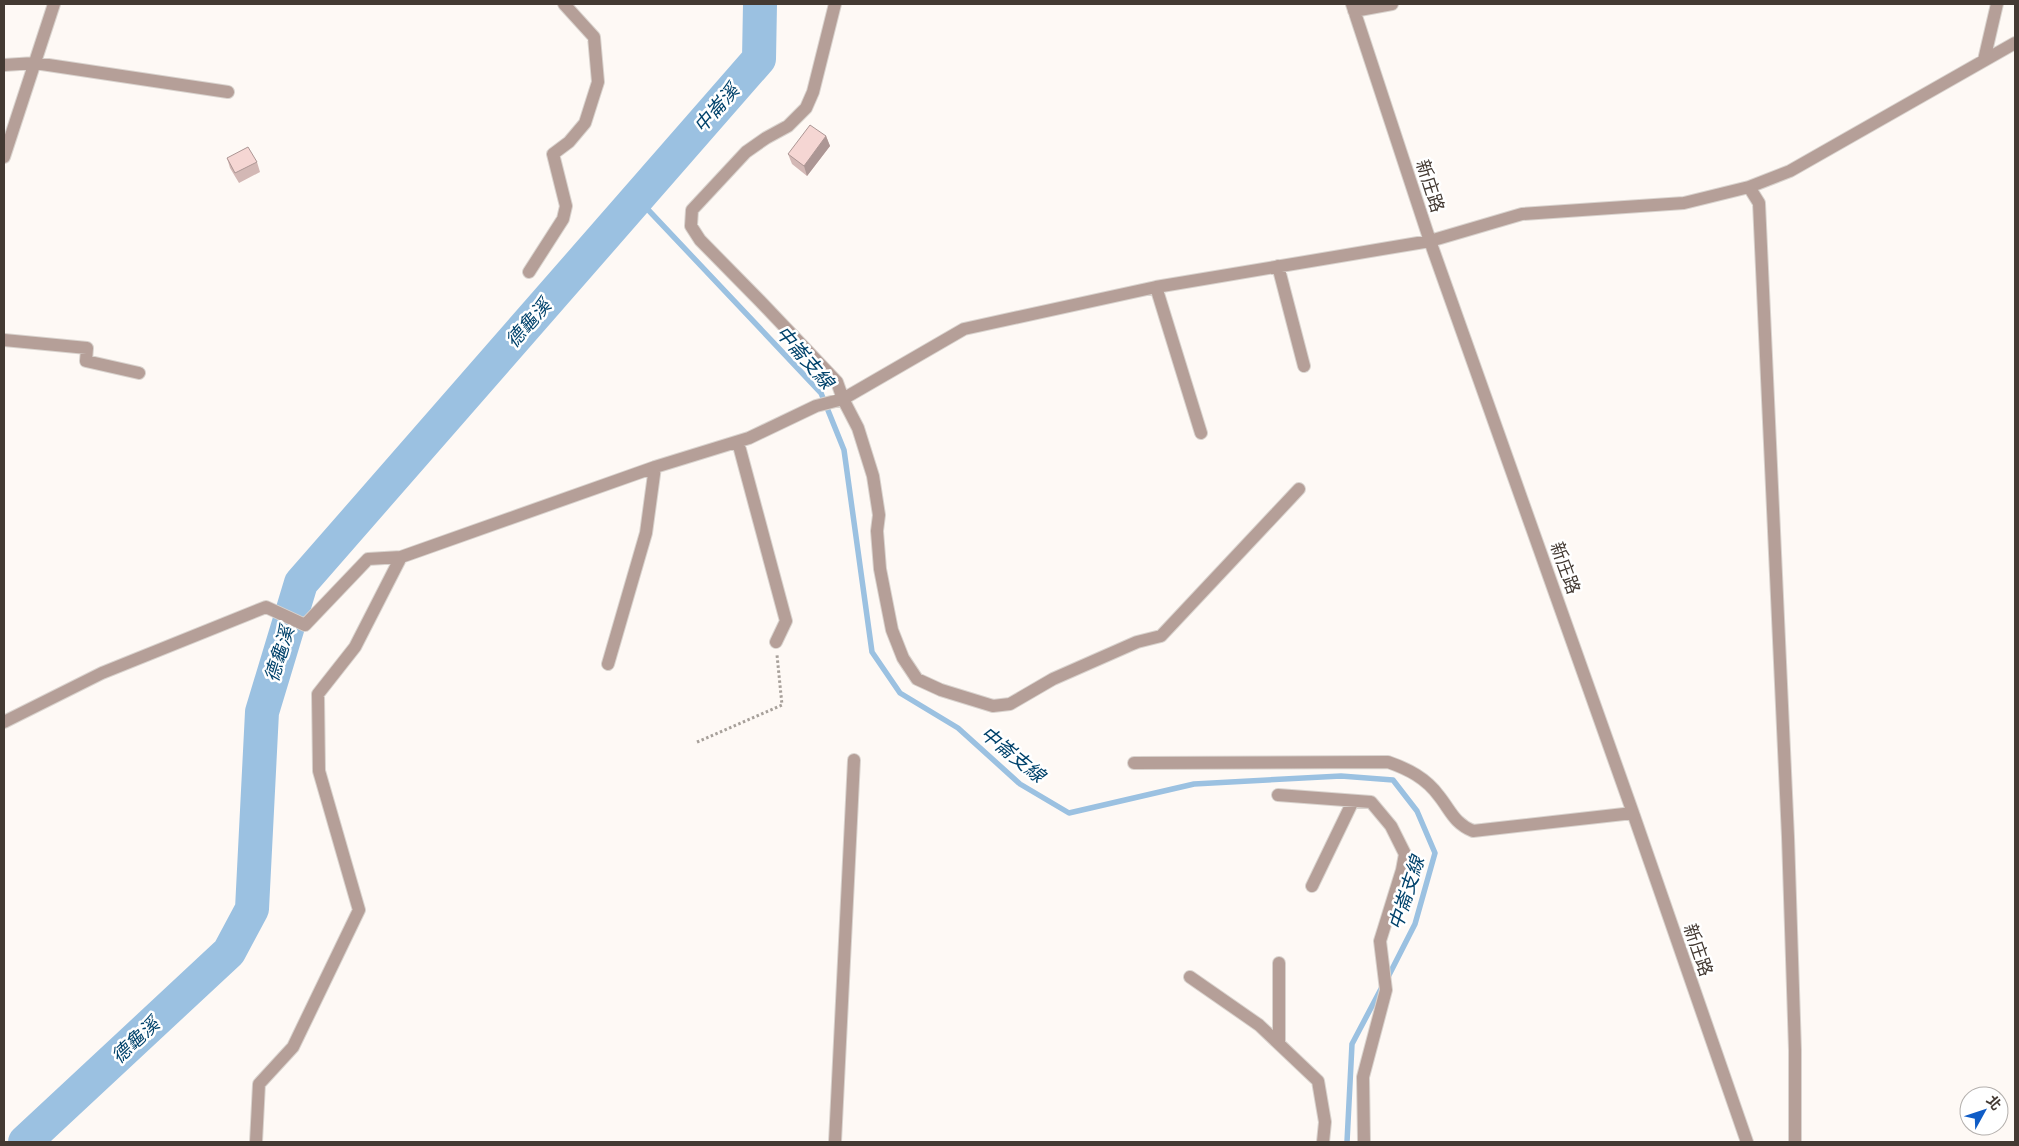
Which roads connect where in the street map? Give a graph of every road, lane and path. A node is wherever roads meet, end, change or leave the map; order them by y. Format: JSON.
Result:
{"nodes":[{"id":1,"x":54,"y":4,"type":"edge"},
{"id":2,"x":564,"y":4,"type":"edge"},
{"id":3,"x":835,"y":4,"type":"edge"},
{"id":4,"x":1392,"y":4,"type":"edge"},
{"id":5,"x":1997,"y":4,"type":"edge"},
{"id":6,"x":1353,"y":8,"type":"edge"},
{"id":7,"x":2015,"y":43,"type":"edge"},
{"id":8,"x":1984,"y":60,"type":"junction"},
{"id":9,"x":35,"y":63,"type":"junction"},
{"id":10,"x":4,"y":64,"type":"edge"},
{"id":11,"x":228,"y":92,"type":"dead end"},
{"id":12,"x":4,"y":157,"type":"edge"},
{"id":13,"x":1749,"y":187,"type":"junction"},
{"id":14,"x":1430,"y":241,"type":"junction"},
{"id":15,"x":1278,"y":266,"type":"junction"},
{"id":16,"x":529,"y":272,"type":"dead end"},
{"id":17,"x":1156,"y":287,"type":"junction"},
{"id":18,"x":4,"y":340,"type":"edge"},
{"id":19,"x":1304,"y":366,"type":"dead end"},
{"id":20,"x":139,"y":373,"type":"dead end"},
{"id":21,"x":843,"y":399,"type":"junction"},
{"id":22,"x":1201,"y":433,"type":"dead end"},
{"id":23,"x":738,"y":442,"type":"junction"},
{"id":24,"x":655,"y":467,"type":"junction"},
{"id":25,"x":1299,"y":489,"type":"dead end"},
{"id":26,"x":400,"y":556,"type":"junction"},
{"id":27,"x":776,"y":642,"type":"joint"},
{"id":28,"x":608,"y":664,"type":"dead end"},
{"id":29,"x":4,"y":722,"type":"edge"},
{"id":30,"x":696,"y":742,"type":"dead end"},
{"id":31,"x":854,"y":760,"type":"dead end"},
{"id":32,"x":1134,"y":763,"type":"dead end"},
{"id":33,"x":1278,"y":795,"type":"dead end"},
{"id":34,"x":1353,"y":801,"type":"junction"},
{"id":35,"x":1633,"y":813,"type":"junction"},
{"id":36,"x":1312,"y":886,"type":"dead end"},
{"id":37,"x":1279,"y":963,"type":"dead end"},
{"id":38,"x":1190,"y":977,"type":"dead end"},
{"id":39,"x":1279,"y":1044,"type":"junction"},
{"id":40,"x":256,"y":1142,"type":"edge"},
{"id":41,"x":835,"y":1142,"type":"edge"},
{"id":42,"x":1323,"y":1142,"type":"edge"},
{"id":43,"x":1364,"y":1142,"type":"edge"},
{"id":44,"x":1747,"y":1142,"type":"edge"},
{"id":45,"x":1795,"y":1142,"type":"edge"}],
"edges":[{"from":1,"to":9,"type":"street"},
{"from":2,"to":16,"type":"street"},
{"from":3,"to":21,"type":"street"},
{"from":4,"to":6,"type":"street"},
{"from":5,"to":8,"type":"street"},
{"from":6,"to":14,"type":"street","name":"新庄路"},
{"from":7,"to":8,"type":"street"},
{"from":8,"to":13,"type":"street"},
{"from":9,"to":10,"type":"street"},
{"from":9,"to":11,"type":"street"},
{"from":9,"to":12,"type":"street"},
{"from":13,"to":14,"type":"street"},
{"from":13,"to":45,"type":"street"},
{"from":14,"to":15,"type":"street"},
{"from":14,"to":35,"type":"street","name":"新庄路"},
{"from":15,"to":17,"type":"street"},
{"from":15,"to":19,"type":"street"},
{"from":17,"to":21,"type":"street"},
{"from":17,"to":22,"type":"street"},
{"from":18,"to":20,"type":"street"},
{"from":21,"to":23,"type":"street"},
{"from":21,"to":25,"type":"street"},
{"from":23,"to":24,"type":"street"},
{"from":23,"to":27,"type":"street"},
{"from":24,"to":26,"type":"street"},
{"from":24,"to":28,"type":"street"},
{"from":26,"to":29,"type":"street"},
{"from":26,"to":40,"type":"street"},
{"from":27,"to":30,"type":"path"},
{"from":31,"to":41,"type":"street"},
{"from":32,"to":35,"type":"street"},
{"from":33,"to":34,"type":"street"},
{"from":34,"to":36,"type":"street"},
{"from":34,"to":43,"type":"street"},
{"from":35,"to":44,"type":"street","name":"新庄路"},
{"from":37,"to":39,"type":"street"},
{"from":38,"to":39,"type":"street"},
{"from":39,"to":42,"type":"street"}]}
